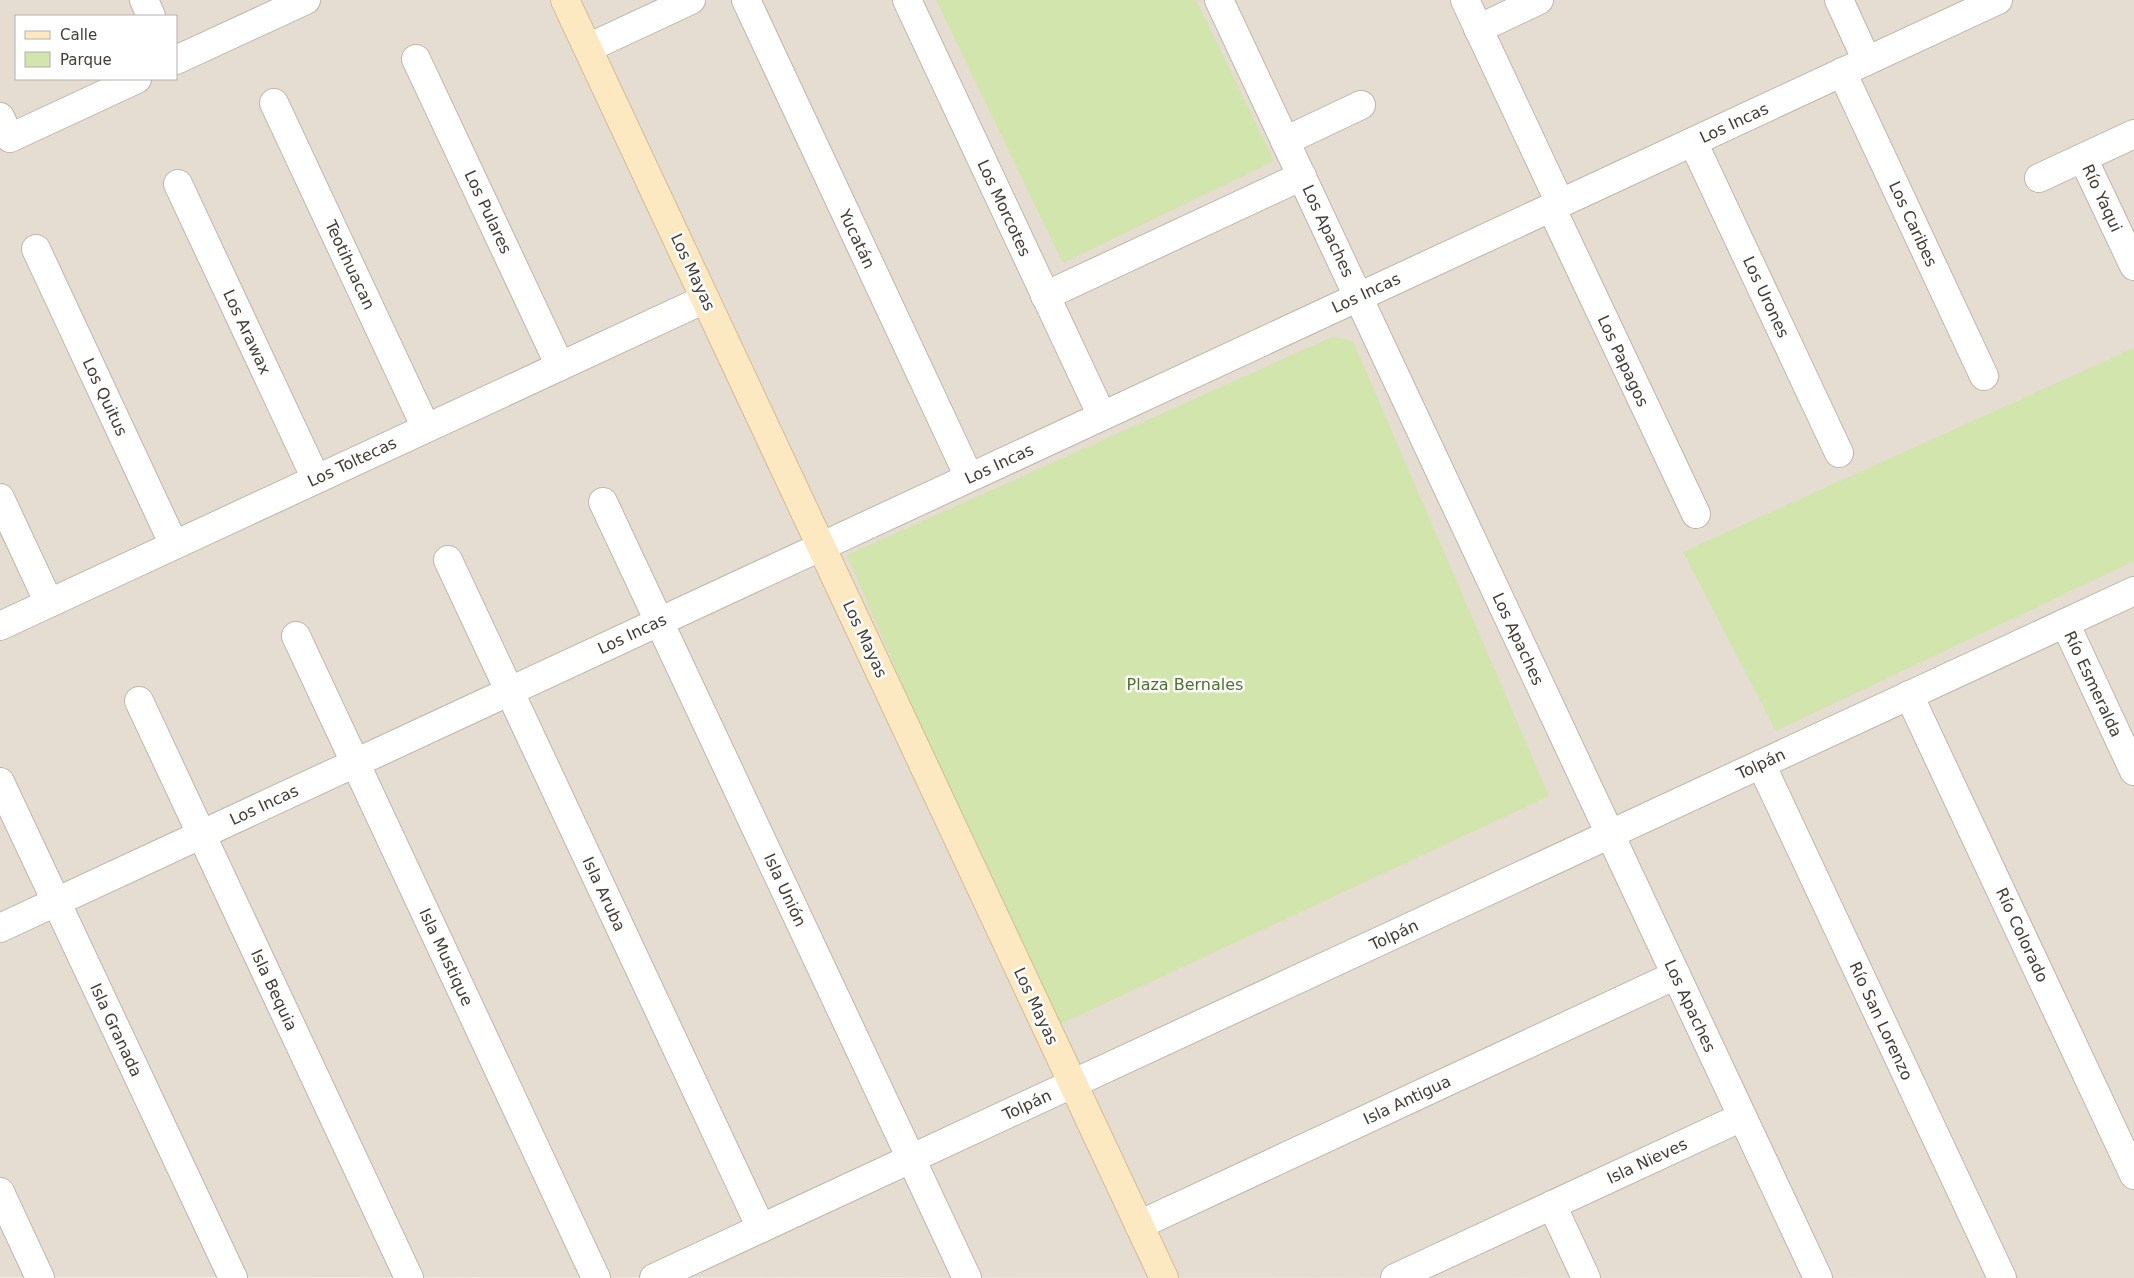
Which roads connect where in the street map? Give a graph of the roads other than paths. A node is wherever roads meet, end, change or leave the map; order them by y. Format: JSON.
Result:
{"nodes":[{"id":1,"x":144,"y":0,"type":"edge"},
{"id":2,"x":306,"y":0,"type":"edge"},
{"id":3,"x":565,"y":0,"type":"edge"},
{"id":4,"x":691,"y":0,"type":"edge"},
{"id":5,"x":746,"y":0,"type":"edge"},
{"id":6,"x":907,"y":0,"type":"edge"},
{"id":7,"x":1219,"y":0,"type":"edge"},
{"id":8,"x":1465,"y":0,"type":"edge"},
{"id":9,"x":1539,"y":0,"type":"edge"},
{"id":10,"x":1839,"y":0,"type":"edge"},
{"id":11,"x":1998,"y":0,"type":"edge"},
{"id":12,"x":151,"y":15,"type":"edge"},
{"id":13,"x":1478,"y":28,"type":"junction"},
{"id":14,"x":588,"y":48,"type":"junction"},
{"id":15,"x":416,"y":58,"type":"dead end"},
{"id":16,"x":178,"y":59,"type":"edge"},
{"id":17,"x":1867,"y":61,"type":"junction"},
{"id":18,"x":1842,"y":72,"type":"junction"},
{"id":19,"x":134,"y":80,"type":"edge"},
{"id":20,"x":274,"y":103,"type":"dead end"},
{"id":21,"x":1361,"y":105,"type":"dead end"},
{"id":22,"x":5,"y":127,"type":"edge"},
{"id":23,"x":2134,"y":134,"type":"edge"},
{"id":24,"x":1285,"y":141,"type":"junction"},
{"id":25,"x":1693,"y":142,"type":"junction"},
{"id":26,"x":2083,"y":158,"type":"junction"},
{"id":27,"x":1302,"y":176,"type":"junction"},
{"id":28,"x":2039,"y":178,"type":"dead end"},
{"id":29,"x":178,"y":184,"type":"dead end"},
{"id":30,"x":1556,"y":205,"type":"junction"},
{"id":31,"x":36,"y":250,"type":"dead end"},
{"id":32,"x":2134,"y":266,"type":"edge"},
{"id":33,"x":1045,"y":296,"type":"junction"},
{"id":34,"x":1358,"y":297,"type":"junction"},
{"id":35,"x":705,"y":298,"type":"junction"},
{"id":36,"x":560,"y":366,"type":"junction"},
{"id":37,"x":1984,"y":376,"type":"dead end"},
{"id":38,"x":1102,"y":416,"type":"junction"},
{"id":39,"x":426,"y":428,"type":"junction"},
{"id":40,"x":1839,"y":453,"type":"dead end"},
{"id":41,"x":969,"y":477,"type":"junction"},
{"id":42,"x":316,"y":479,"type":"junction"},
{"id":43,"x":0,"y":498,"type":"edge"},
{"id":44,"x":603,"y":502,"type":"dead end"},
{"id":45,"x":1696,"y":514,"type":"dead end"},
{"id":46,"x":174,"y":545,"type":"junction"},
{"id":47,"x":821,"y":546,"type":"junction"},
{"id":48,"x":448,"y":560,"type":"dead end"},
{"id":49,"x":2134,"y":591,"type":"edge"},
{"id":50,"x":49,"y":603,"type":"junction"},
{"id":51,"x":660,"y":622,"type":"junction"},
{"id":52,"x":2065,"y":623,"type":"junction"},
{"id":53,"x":0,"y":626,"type":"edge"},
{"id":54,"x":296,"y":636,"type":"dead end"},
{"id":55,"x":509,"y":691,"type":"junction"},
{"id":56,"x":1909,"y":695,"type":"junction"},
{"id":57,"x":139,"y":701,"type":"dead end"},
{"id":58,"x":355,"y":763,"type":"junction"},
{"id":59,"x":1761,"y":764,"type":"junction"},
{"id":60,"x":2134,"y":771,"type":"edge"},
{"id":61,"x":0,"y":782,"type":"edge"},
{"id":62,"x":202,"y":834,"type":"junction"},
{"id":63,"x":1610,"y":834,"type":"junction"},
{"id":64,"x":56,"y":902,"type":"junction"},
{"id":65,"x":0,"y":928,"type":"edge"},
{"id":66,"x":1676,"y":975,"type":"junction"},
{"id":67,"x":1073,"y":1084,"type":"junction"},
{"id":68,"x":1742,"y":1117,"type":"junction"},
{"id":69,"x":911,"y":1159,"type":"junction"},
{"id":70,"x":2134,"y":1175,"type":"edge"},
{"id":71,"x":0,"y":1192,"type":"edge"},
{"id":72,"x":1552,"y":1205,"type":"junction"},
{"id":73,"x":1139,"y":1225,"type":"junction"},
{"id":74,"x":761,"y":1228,"type":"junction"},
{"id":75,"x":40,"y":1278,"type":"edge"},
{"id":76,"x":233,"y":1278,"type":"edge"},
{"id":77,"x":409,"y":1278,"type":"edge"},
{"id":78,"x":596,"y":1278,"type":"edge"},
{"id":79,"x":654,"y":1278,"type":"edge"},
{"id":80,"x":967,"y":1278,"type":"edge"},
{"id":81,"x":1164,"y":1278,"type":"edge"},
{"id":82,"x":1395,"y":1278,"type":"edge"},
{"id":83,"x":1586,"y":1278,"type":"edge"},
{"id":84,"x":1818,"y":1278,"type":"edge"},
{"id":85,"x":2002,"y":1278,"type":"edge"}],
"edges":[{"from":1,"to":12,"type":"street"},
{"from":2,"to":16,"type":"street"},
{"from":3,"to":14,"type":"street","name":"Los Mayas"},
{"from":4,"to":14,"type":"street"},
{"from":5,"to":41,"type":"street","name":"Yucatán"},
{"from":6,"to":33,"type":"street","name":"Los Morcotes"},
{"from":7,"to":24,"type":"street","name":"Los Apaches"},
{"from":8,"to":13,"type":"street","name":"Los Papagos"},
{"from":9,"to":13,"type":"street"},
{"from":10,"to":17,"type":"street"},
{"from":11,"to":17,"type":"street","name":"Los Incas"},
{"from":13,"to":30,"type":"street","name":"Los Papagos"},
{"from":14,"to":35,"type":"street","name":"Los Mayas"},
{"from":15,"to":36,"type":"street","name":"Los Pulares"},
{"from":17,"to":18,"type":"street","name":"Los Incas"},
{"from":18,"to":25,"type":"street","name":"Los Incas"},
{"from":18,"to":37,"type":"street","name":"Los Caribes"},
{"from":19,"to":22,"type":"street"},
{"from":20,"to":39,"type":"street","name":"Teotihuacan"},
{"from":21,"to":24,"type":"street"},
{"from":23,"to":26,"type":"street"},
{"from":24,"to":27,"type":"street","name":"Los Apaches"},
{"from":25,"to":30,"type":"street","name":"Los Incas"},
{"from":25,"to":40,"type":"street","name":"Los Urones"},
{"from":26,"to":28,"type":"street"},
{"from":26,"to":32,"type":"street","name":"Río Yaqui"},
{"from":27,"to":33,"type":"street"},
{"from":27,"to":34,"type":"street","name":"Los Apaches"},
{"from":29,"to":42,"type":"street","name":"Los Arawax"},
{"from":30,"to":34,"type":"street","name":"Los Incas"},
{"from":30,"to":45,"type":"street","name":"Los Papagos"},
{"from":31,"to":46,"type":"street","name":"Los Quitus"},
{"from":33,"to":38,"type":"street","name":"Los Morcotes"},
{"from":34,"to":38,"type":"street","name":"Los Incas"},
{"from":34,"to":63,"type":"street","name":"Los Apaches"},
{"from":35,"to":36,"type":"street","name":"Los Toltecas"},
{"from":35,"to":47,"type":"street","name":"Los Mayas"},
{"from":36,"to":39,"type":"street","name":"Los Toltecas"},
{"from":38,"to":41,"type":"street","name":"Los Incas"},
{"from":39,"to":42,"type":"street","name":"Los Toltecas"},
{"from":41,"to":47,"type":"street","name":"Los Incas"},
{"from":42,"to":46,"type":"street","name":"Los Toltecas"},
{"from":43,"to":50,"type":"street"},
{"from":44,"to":51,"type":"street","name":"Isla Unión"},
{"from":46,"to":50,"type":"street","name":"Los Toltecas"},
{"from":47,"to":51,"type":"street","name":"Los Incas"},
{"from":47,"to":67,"type":"street","name":"Los Mayas"},
{"from":48,"to":55,"type":"street","name":"Isla Aruba"},
{"from":49,"to":52,"type":"street","name":"Tolpán"},
{"from":50,"to":53,"type":"street","name":"Los Toltecas"},
{"from":51,"to":55,"type":"street","name":"Los Incas"},
{"from":51,"to":69,"type":"street","name":"Isla Unión"},
{"from":52,"to":56,"type":"street","name":"Tolpán"},
{"from":52,"to":60,"type":"street","name":"Río Esmeralda"},
{"from":54,"to":58,"type":"street","name":"Isla Mustique"},
{"from":55,"to":58,"type":"street","name":"Los Incas"},
{"from":55,"to":74,"type":"street","name":"Isla Aruba"},
{"from":56,"to":59,"type":"street","name":"Tolpán"},
{"from":56,"to":70,"type":"street","name":"Río Colorado"},
{"from":57,"to":62,"type":"street","name":"Isla Bequia"},
{"from":58,"to":62,"type":"street","name":"Los Incas"},
{"from":58,"to":78,"type":"street","name":"Isla Mustique"},
{"from":59,"to":63,"type":"street","name":"Tolpán"},
{"from":59,"to":85,"type":"street","name":"Río San Lorenzo"},
{"from":61,"to":64,"type":"street","name":"Isla Granada"},
{"from":62,"to":64,"type":"street","name":"Los Incas"},
{"from":62,"to":77,"type":"street","name":"Isla Bequia"},
{"from":63,"to":66,"type":"street","name":"Los Apaches"},
{"from":63,"to":67,"type":"street","name":"Tolpán"},
{"from":64,"to":65,"type":"street","name":"Los Incas"},
{"from":64,"to":76,"type":"street","name":"Isla Granada"},
{"from":66,"to":68,"type":"street","name":"Los Apaches"},
{"from":66,"to":73,"type":"street","name":"Isla Antigua"},
{"from":67,"to":69,"type":"street","name":"Tolpán"},
{"from":67,"to":73,"type":"street","name":"Los Mayas"},
{"from":68,"to":72,"type":"street","name":"Isla Nieves"},
{"from":68,"to":84,"type":"street","name":"Los Apaches"},
{"from":69,"to":74,"type":"street","name":"Tolpán"},
{"from":69,"to":80,"type":"street","name":"Isla Unión"},
{"from":71,"to":75,"type":"street"},
{"from":72,"to":82,"type":"street","name":"Isla Nieves"},
{"from":72,"to":83,"type":"street"},
{"from":73,"to":81,"type":"street","name":"Los Mayas"},
{"from":74,"to":79,"type":"street","name":"Tolpán"}]}
